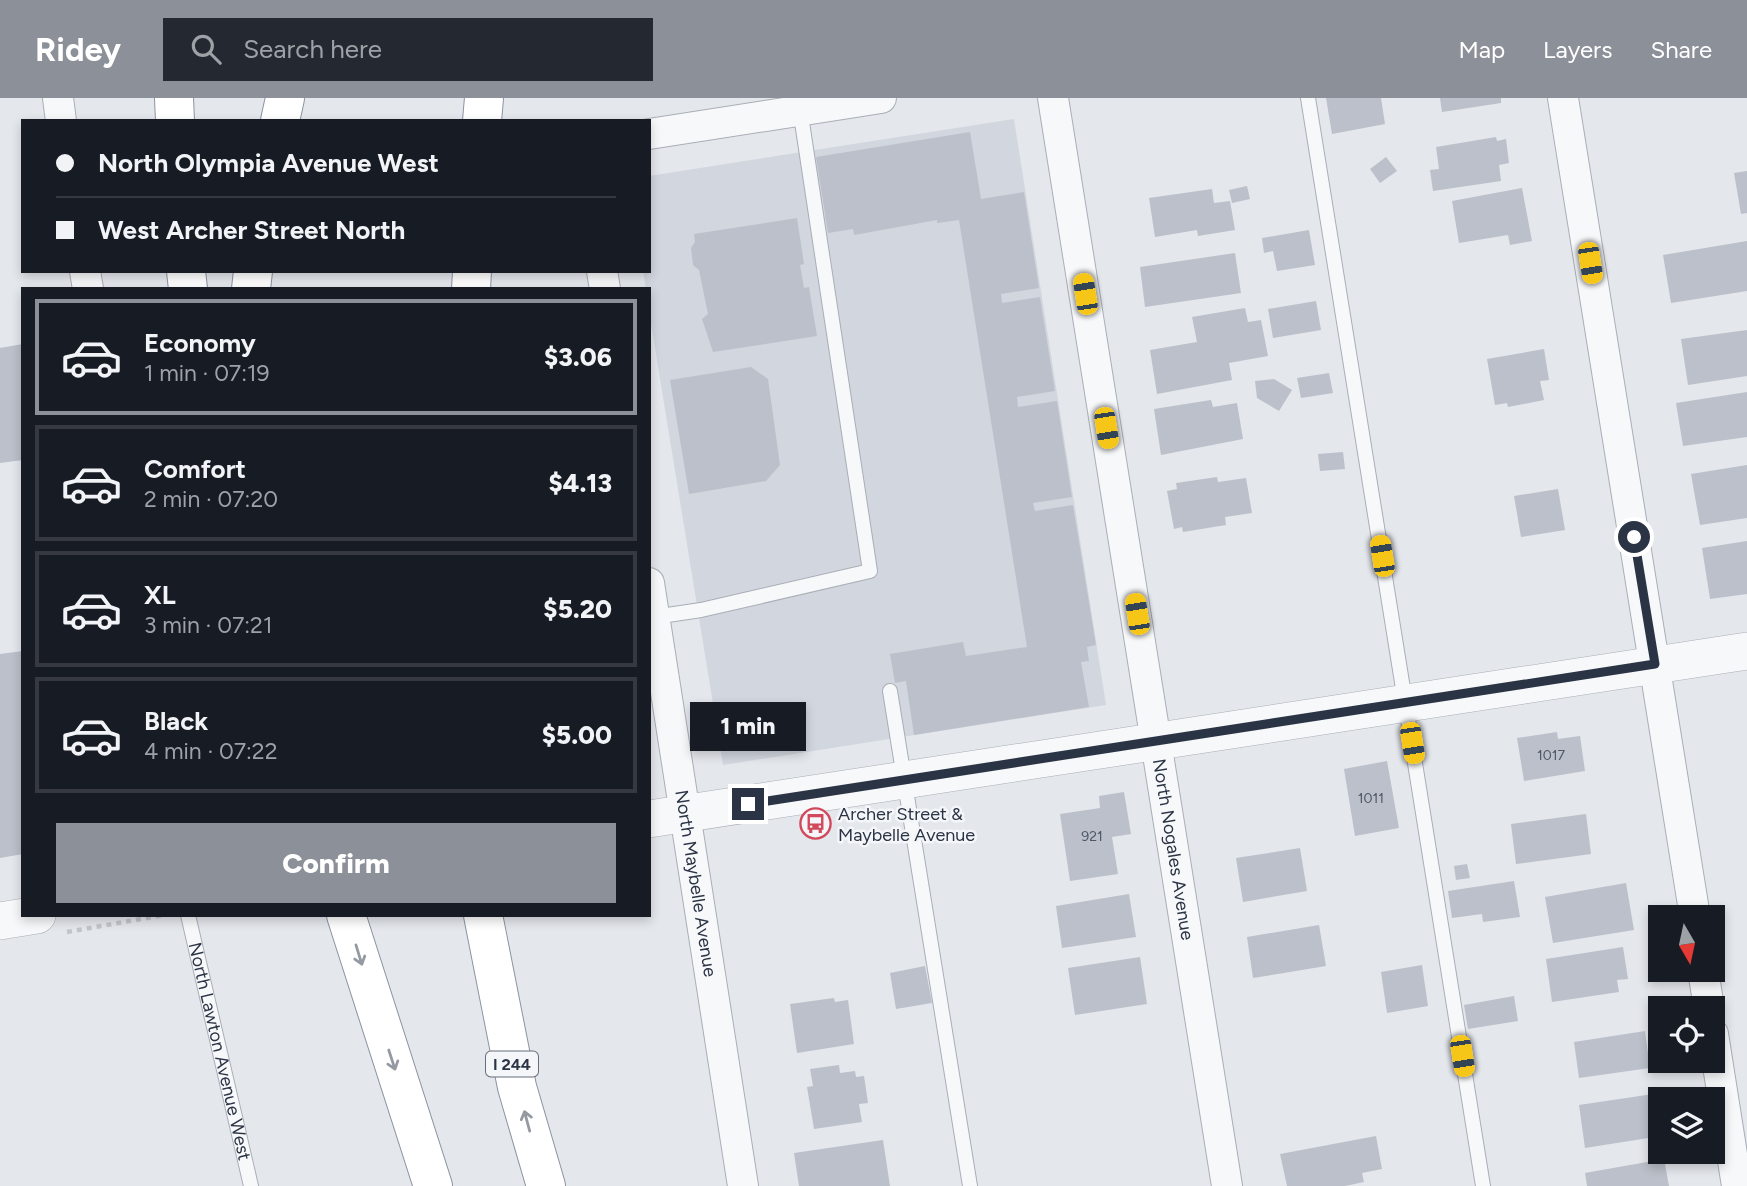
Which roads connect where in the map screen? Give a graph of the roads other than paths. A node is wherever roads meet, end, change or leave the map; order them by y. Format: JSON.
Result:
{"nodes":[{"id":1,"x":58,"y":98,"type":"edge"},
{"id":2,"x":174,"y":98,"type":"edge"},
{"id":3,"x":285,"y":98,"type":"edge"},
{"id":4,"x":484,"y":98,"type":"edge"},
{"id":5,"x":881,"y":98,"type":"edge"},
{"id":6,"x":1053,"y":98,"type":"edge"},
{"id":7,"x":1308,"y":98,"type":"edge"},
{"id":8,"x":1563,"y":98,"type":"edge"},
{"id":9,"x":799,"y":104,"type":"edge"},
{"id":10,"x":61,"y":119,"type":"edge"},
{"id":11,"x":175,"y":119,"type":"edge"},
{"id":12,"x":280,"y":119,"type":"edge"},
{"id":13,"x":482,"y":119,"type":"edge"},
{"id":14,"x":651,"y":134,"type":"edge"},
{"id":15,"x":651,"y":597,"type":"edge"},
{"id":16,"x":654,"y":617,"type":"junction"},
{"id":17,"x":1747,"y":651,"type":"edge"},
{"id":18,"x":1655,"y":664,"type":"junction"},
{"id":19,"x":890,"y":691,"type":"dead end"},
{"id":20,"x":1405,"y":703,"type":"junction"},
{"id":21,"x":1157,"y":740,"type":"junction"},
{"id":22,"x":905,"y":780,"type":"junction"},
{"id":23,"x":666,"y":816,"type":"edge"},
{"id":24,"x":1693,"y":905,"type":"edge"},
{"id":25,"x":188,"y":917,"type":"edge"},
{"id":26,"x":347,"y":917,"type":"edge"},
{"id":27,"x":0,"y":921,"type":"edge"},
{"id":28,"x":45,"y":924,"type":"edge"},
{"id":29,"x":485,"y":928,"type":"edge"},
{"id":30,"x":1719,"y":1073,"type":"edge"},
{"id":31,"x":251,"y":1186,"type":"edge"},
{"id":32,"x":433,"y":1186,"type":"edge"},
{"id":33,"x":546,"y":1186,"type":"edge"},
{"id":34,"x":743,"y":1186,"type":"edge"},
{"id":35,"x":970,"y":1186,"type":"edge"},
{"id":36,"x":1227,"y":1186,"type":"edge"},
{"id":37,"x":1483,"y":1186,"type":"edge"},
{"id":38,"x":1737,"y":1186,"type":"edge"}],
"edges":[{"from":1,"to":10,"type":"street"},
{"from":2,"to":11,"type":"highway"},
{"from":3,"to":12,"type":"highway"},
{"from":4,"to":13,"type":"highway"},
{"from":5,"to":9,"type":"street"},
{"from":6,"to":21,"type":"street","name":"North Nogales Avenue"},
{"from":7,"to":20,"type":"lane"},
{"from":8,"to":18,"type":"street"},
{"from":9,"to":14,"type":"street"},
{"from":9,"to":16,"type":"lane"},
{"from":15,"to":16,"type":"street","name":"North Maybelle Avenue"},
{"from":16,"to":23,"type":"street","name":"North Maybelle Avenue"},
{"from":17,"to":18,"type":"street"},
{"from":18,"to":20,"type":"street"},
{"from":18,"to":24,"type":"street"},
{"from":19,"to":22,"type":"lane"},
{"from":20,"to":21,"type":"street"},
{"from":20,"to":37,"type":"lane"},
{"from":21,"to":22,"type":"street"},
{"from":21,"to":36,"type":"street","name":"North Nogales Avenue"},
{"from":22,"to":23,"type":"street"},
{"from":22,"to":35,"type":"lane"},
{"from":23,"to":34,"type":"street","name":"North Maybelle Avenue"},
{"from":25,"to":31,"type":"lane","name":"North Lawton Avenue West"},
{"from":26,"to":32,"type":"highway","one_way":true},
{"from":27,"to":28,"type":"street"},
{"from":33,"to":29,"type":"highway","number":"I 244","one_way":true},
{"from":30,"to":38,"type":"street"}]}
